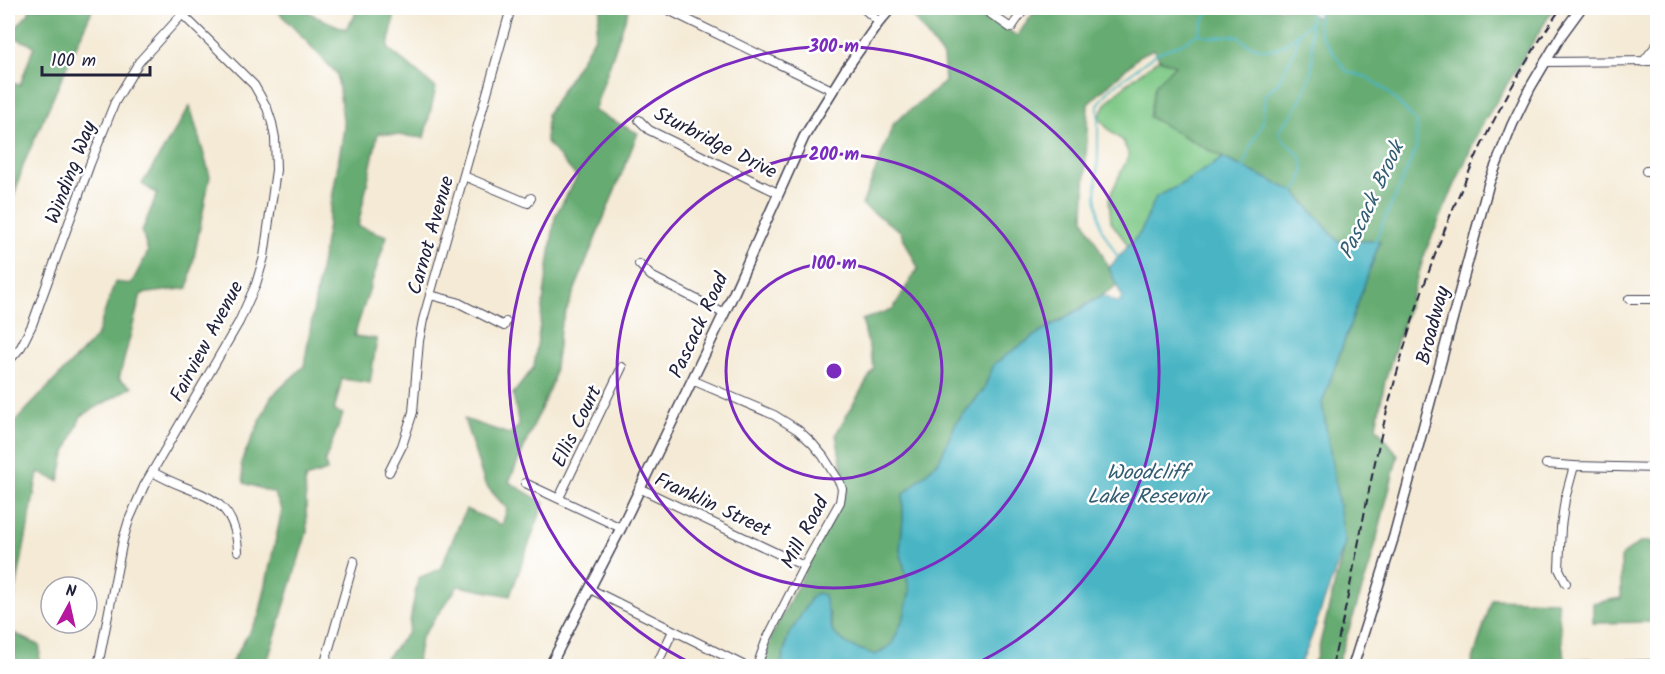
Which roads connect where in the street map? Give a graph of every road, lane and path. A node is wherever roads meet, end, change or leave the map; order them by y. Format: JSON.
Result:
{"nodes":[{"id":1,"x":511,"y":8,"type":"edge"},
{"id":2,"x":663,"y":8,"type":"edge"},
{"id":3,"x":862,"y":8,"type":"edge"},
{"id":4,"x":891,"y":8,"type":"edge"},
{"id":5,"x":982,"y":8,"type":"edge"},
{"id":6,"x":1025,"y":8,"type":"edge"},
{"id":7,"x":1581,"y":8,"type":"edge"},
{"id":8,"x":185,"y":11,"type":"edge"},
{"id":9,"x":879,"y":22,"type":"junction"},
{"id":10,"x":1658,"y":43,"type":"edge"},
{"id":11,"x":1545,"y":62,"type":"junction"},
{"id":12,"x":1642,"y":62,"type":"junction"},
{"id":13,"x":1658,"y":62,"type":"edge"},
{"id":14,"x":832,"y":90,"type":"junction"},
{"id":15,"x":639,"y":120,"type":"dead end"},
{"id":16,"x":1646,"y":171,"type":"dead end"},
{"id":17,"x":1658,"y":171,"type":"edge"},
{"id":18,"x":464,"y":176,"type":"junction"},
{"id":19,"x":778,"y":193,"type":"junction"},
{"id":20,"x":531,"y":198,"type":"dead end"},
{"id":21,"x":639,"y":264,"type":"dead end"},
{"id":22,"x":430,"y":295,"type":"junction"},
{"id":23,"x":1629,"y":299,"type":"dead end"},
{"id":24,"x":1658,"y":299,"type":"edge"},
{"id":25,"x":723,"y":313,"type":"junction"},
{"id":26,"x":506,"y":322,"type":"dead end"},
{"id":27,"x":8,"y":362,"type":"edge"},
{"id":28,"x":622,"y":367,"type":"dead end"},
{"id":29,"x":692,"y":380,"type":"junction"},
{"id":30,"x":1546,"y":464,"type":"dead end"},
{"id":31,"x":1574,"y":466,"type":"junction"},
{"id":32,"x":1658,"y":468,"type":"edge"},
{"id":33,"x":153,"y":472,"type":"junction"},
{"id":34,"x":390,"y":472,"type":"dead end"},
{"id":35,"x":525,"y":483,"type":"dead end"},
{"id":36,"x":639,"y":488,"type":"junction"},
{"id":37,"x":559,"y":498,"type":"junction"},
{"id":38,"x":621,"y":528,"type":"junction"},
{"id":39,"x":238,"y":551,"type":"dead end"},
{"id":40,"x":354,"y":561,"type":"dead end"},
{"id":41,"x":804,"y":566,"type":"junction"},
{"id":42,"x":1566,"y":583,"type":"dead end"},
{"id":43,"x":590,"y":589,"type":"junction"},
{"id":44,"x":672,"y":631,"type":"junction"},
{"id":45,"x":1658,"y":664,"type":"edge"},
{"id":46,"x":98,"y":666,"type":"edge"},
{"id":47,"x":324,"y":666,"type":"edge"},
{"id":48,"x":550,"y":666,"type":"edge"},
{"id":49,"x":656,"y":666,"type":"edge"},
{"id":50,"x":745,"y":666,"type":"edge"},
{"id":51,"x":757,"y":666,"type":"edge"},
{"id":52,"x":1353,"y":666,"type":"edge"},
{"id":53,"x":1570,"y":666,"type":"edge"}],
"edges":[{"from":1,"to":18,"type":"street","name":"Carnot Avenue"},
{"from":2,"to":14,"type":"street"},
{"from":3,"to":9,"type":"street"},
{"from":4,"to":9,"type":"street","name":"Pascack Road"},
{"from":5,"to":6,"type":"street"},
{"from":7,"to":11,"type":"street","name":"Broadway"},
{"from":8,"to":27,"type":"street","name":"Winding Way"},
{"from":8,"to":33,"type":"street","name":"Fairview Avenue"},
{"from":9,"to":14,"type":"street","name":"Pascack Road"},
{"from":10,"to":12,"type":"street"},
{"from":11,"to":12,"type":"street"},
{"from":11,"to":52,"type":"street","name":"Broadway"},
{"from":12,"to":13,"type":"street"},
{"from":14,"to":19,"type":"street","name":"Pascack Road"},
{"from":15,"to":19,"type":"street","name":"Sturbridge Drive"},
{"from":16,"to":17,"type":"street"},
{"from":18,"to":20,"type":"street"},
{"from":18,"to":22,"type":"street","name":"Carnot Avenue"},
{"from":19,"to":25,"type":"street","name":"Pascack Road"},
{"from":21,"to":25,"type":"street"},
{"from":22,"to":26,"type":"street"},
{"from":22,"to":34,"type":"street","name":"Carnot Avenue"},
{"from":23,"to":24,"type":"street"},
{"from":25,"to":29,"type":"street","name":"Pascack Road"},
{"from":28,"to":37,"type":"street","name":"Ellis Court"},
{"from":29,"to":36,"type":"street","name":"Pascack Road"},
{"from":29,"to":41,"type":"street","name":"Mill Road"},
{"from":30,"to":31,"type":"street"},
{"from":31,"to":32,"type":"street"},
{"from":31,"to":42,"type":"street"},
{"from":33,"to":39,"type":"street"},
{"from":33,"to":46,"type":"street","name":"Fairview Avenue"},
{"from":35,"to":37,"type":"street"},
{"from":36,"to":38,"type":"street","name":"Pascack Road"},
{"from":36,"to":41,"type":"street","name":"Franklin Street"},
{"from":37,"to":38,"type":"street"},
{"from":38,"to":43,"type":"street","name":"Pascack Road"},
{"from":40,"to":47,"type":"street"},
{"from":41,"to":51,"type":"street","name":"Mill Road"},
{"from":43,"to":44,"type":"street"},
{"from":43,"to":48,"type":"street","name":"Pascack Road"},
{"from":44,"to":49,"type":"street"},
{"from":44,"to":50,"type":"street"},
{"from":45,"to":53,"type":"street"}]}
